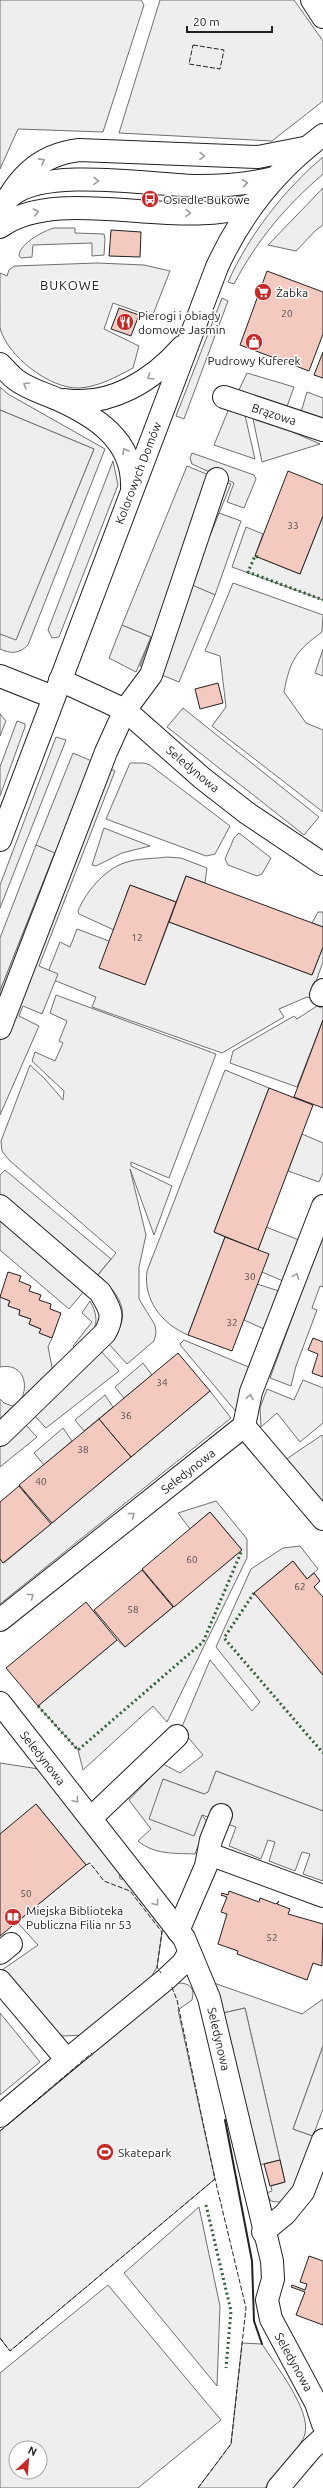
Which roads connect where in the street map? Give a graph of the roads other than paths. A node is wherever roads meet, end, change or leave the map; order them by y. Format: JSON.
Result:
{"nodes":[{"id":1,"x":312,"y":0,"type":"edge"},
{"id":2,"x":323,"y":17,"type":"edge"},
{"id":3,"x":315,"y":141,"type":"edge"},
{"id":4,"x":274,"y":178,"type":"junction"},
{"id":5,"x":253,"y":204,"type":"junction"},
{"id":6,"x":3,"y":207,"type":"edge"},
{"id":7,"x":0,"y":227,"type":"edge"},
{"id":8,"x":188,"y":340,"type":"junction"},
{"id":9,"x":0,"y":364,"type":"edge"},
{"id":10,"x":224,"y":397,"type":"dead end"},
{"id":11,"x":57,"y":399,"type":"junction"},
{"id":12,"x":323,"y":430,"type":"edge"},
{"id":13,"x":217,"y":479,"type":"dead end"},
{"id":14,"x":132,"y":489,"type":"junction"},
{"id":15,"x":0,"y":676,"type":"edge"},
{"id":16,"x":57,"y":689,"type":"junction"},
{"id":17,"x":125,"y":710,"type":"junction"},
{"id":18,"x":0,"y":840,"type":"edge"},
{"id":19,"x":323,"y":864,"type":"edge"},
{"id":20,"x":0,"y":1028,"type":"edge"},
{"id":21,"x":0,"y":1206,"type":"edge"},
{"id":22,"x":323,"y":1206,"type":"edge"},
{"id":23,"x":244,"y":1426,"type":"junction"},
{"id":24,"x":0,"y":1435,"type":"edge"},
{"id":25,"x":323,"y":1519,"type":"edge"},
{"id":26,"x":0,"y":1620,"type":"edge"},
{"id":27,"x":0,"y":1703,"type":"edge"},
{"id":28,"x":177,"y":1736,"type":"dead end"},
{"id":29,"x":221,"y":1815,"type":"dead end"},
{"id":30,"x":91,"y":1818,"type":"junction"},
{"id":31,"x":209,"y":1854,"type":"junction"},
{"id":32,"x":323,"y":1896,"type":"edge"},
{"id":33,"x":178,"y":1931,"type":"junction"},
{"id":34,"x":189,"y":1953,"type":"junction"},
{"id":35,"x":0,"y":1981,"type":"edge"},
{"id":36,"x":67,"y":2060,"type":"junction"},
{"id":37,"x":0,"y":2116,"type":"edge"},
{"id":38,"x":323,"y":2140,"type":"edge"},
{"id":39,"x":263,"y":2232,"type":"junction"},
{"id":40,"x":323,"y":2424,"type":"edge"},
{"id":41,"x":323,"y":2438,"type":"edge"},
{"id":42,"x":278,"y":2488,"type":"edge"}],
"edges":[{"from":1,"to":2,"type":"street"},
{"from":3,"to":4,"type":"street","name":"Kolorowych Domów"},
{"from":6,"to":3,"type":"street","one_way":true},
{"from":4,"to":5,"type":"street","name":"Kolorowych Domów"},
{"from":6,"to":4,"type":"street","one_way":true},
{"from":7,"to":5,"type":"street","one_way":true},
{"from":5,"to":8,"type":"street","name":"Kolorowych Domów"},
{"from":8,"to":11,"type":"street","one_way":true},
{"from":8,"to":14,"type":"street","name":"Kolorowych Domów"},
{"from":11,"to":9,"type":"street","one_way":true},
{"from":10,"to":12,"type":"street","name":"Brązowa"},
{"from":14,"to":11,"type":"street","one_way":true},
{"from":13,"to":17,"type":"street"},
{"from":14,"to":16,"type":"street","name":"Kolorowych Domów"},
{"from":15,"to":16,"type":"street","name":"Seledynowa"},
{"from":16,"to":17,"type":"street","name":"Seledynowa"},
{"from":16,"to":18,"type":"street","name":"Kolorowych Domów"},
{"from":17,"to":19,"type":"street","name":"Seledynowa"},
{"from":17,"to":20,"type":"street"},
{"from":21,"to":24,"type":"street"},
{"from":23,"to":22,"type":"street","one_way":true},
{"from":23,"to":25,"type":"street"},
{"from":26,"to":23,"type":"street","name":"Seledynowa","one_way":true},
{"from":27,"to":30,"type":"street","name":"Seledynowa","one_way":true},
{"from":28,"to":30,"type":"street"},
{"from":29,"to":31,"type":"street"},
{"from":30,"to":33,"type":"street","name":"Seledynowa","one_way":true},
{"from":31,"to":32,"type":"street"},
{"from":31,"to":33,"type":"street"},
{"from":33,"to":34,"type":"street","name":"Seledynowa"},
{"from":34,"to":36,"type":"street"},
{"from":34,"to":39,"type":"street","name":"Seledynowa"},
{"from":35,"to":36,"type":"street"},
{"from":36,"to":37,"type":"street"},
{"from":38,"to":39,"type":"street"},
{"from":39,"to":40,"type":"street","name":"Seledynowa"},
{"from":41,"to":42,"type":"street"}]}
